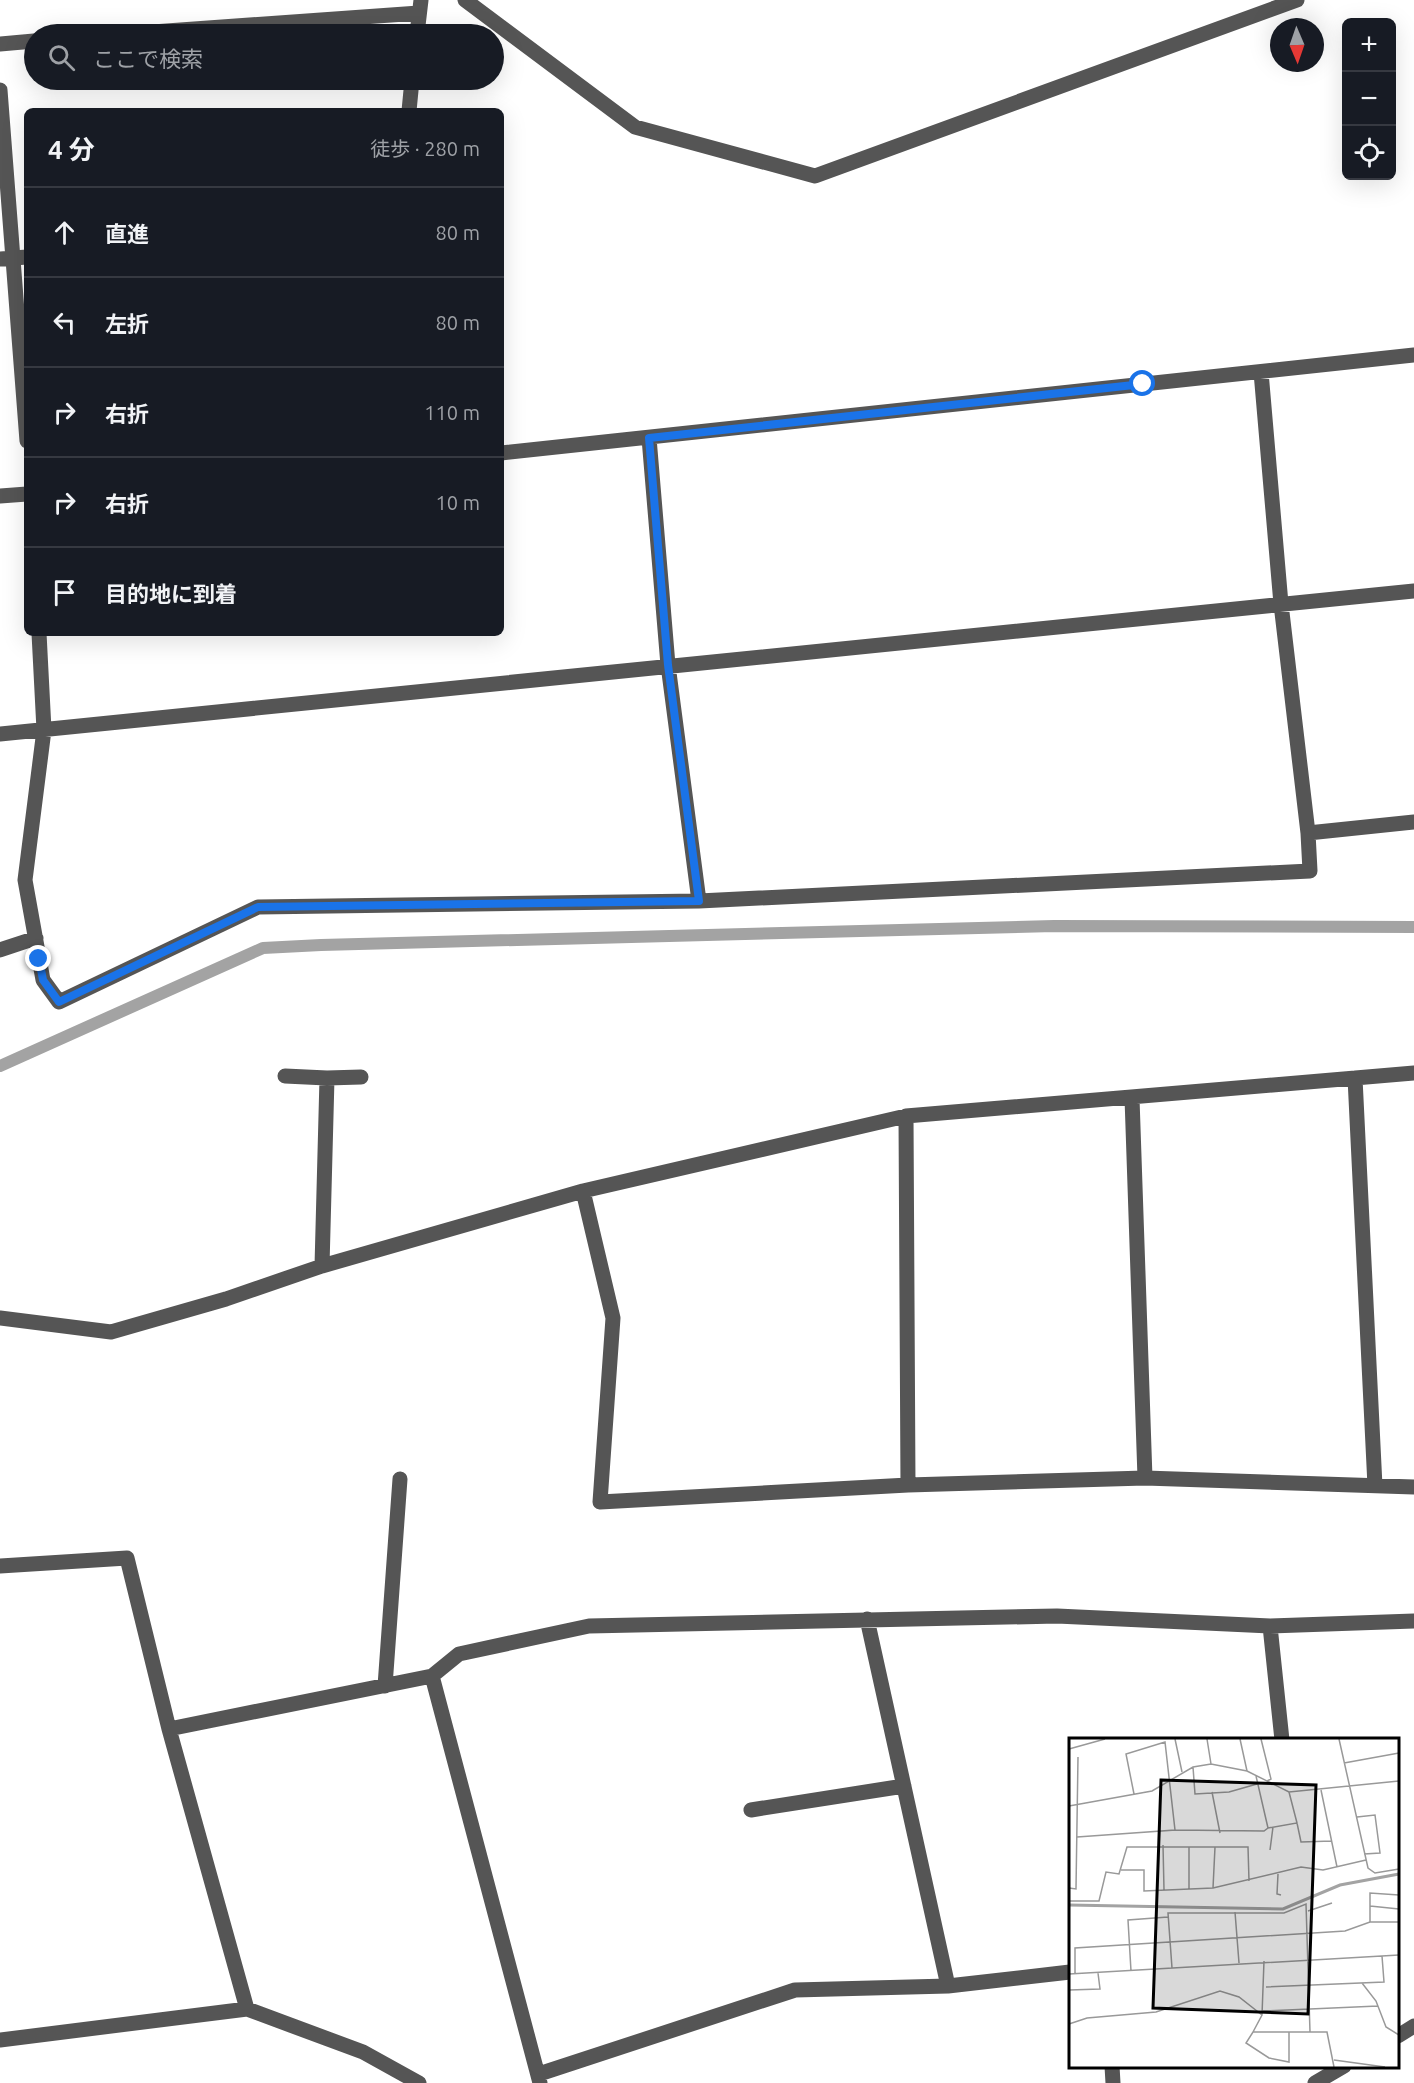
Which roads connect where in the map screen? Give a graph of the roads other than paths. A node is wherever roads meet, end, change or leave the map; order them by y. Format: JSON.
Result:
{"nodes":[{"id":1,"x":465,"y":0,"type":"edge"},
{"id":2,"x":1297,"y":0,"type":"edge"},
{"id":3,"x":420,"y":7,"type":"edge"},
{"id":4,"x":234,"y":24,"type":"edge"},
{"id":5,"x":418,"y":24,"type":"edge"},
{"id":6,"x":497,"y":24,"type":"edge"},
{"id":7,"x":504,"y":29,"type":"edge"},
{"id":8,"x":24,"y":42,"type":"edge"},
{"id":9,"x":0,"y":44,"type":"edge"},
{"id":10,"x":0,"y":90,"type":"edge"},
{"id":11,"x":411,"y":90,"type":"edge"},
{"id":12,"x":409,"y":108,"type":"edge"},
{"id":13,"x":14,"y":258,"type":"edge"},
{"id":14,"x":1414,"y":355,"type":"edge"},
{"id":15,"x":1261,"y":372,"type":"junction"},
{"id":16,"x":24,"y":399,"type":"edge"},
{"id":17,"x":649,"y":438,"type":"junction"},
{"id":18,"x":504,"y":453,"type":"edge"},
{"id":19,"x":24,"y":494,"type":"edge"},
{"id":20,"x":0,"y":496,"type":"edge"},
{"id":21,"x":1414,"y":591,"type":"edge"},
{"id":22,"x":1281,"y":603,"type":"junction"},
{"id":23,"x":39,"y":636,"type":"edge"},
{"id":24,"x":668,"y":665,"type":"junction"},
{"id":25,"x":44,"y":729,"type":"junction"},
{"id":26,"x":0,"y":734,"type":"edge"},
{"id":27,"x":1414,"y":822,"type":"edge"},
{"id":28,"x":1308,"y":833,"type":"junction"},
{"id":29,"x":699,"y":901,"type":"junction"},
{"id":30,"x":36,"y":938,"type":"junction"},
{"id":31,"x":0,"y":950,"type":"edge"},
{"id":32,"x":1414,"y":1073,"type":"edge"},
{"id":33,"x":285,"y":1076,"type":"dead end"},
{"id":34,"x":361,"y":1077,"type":"dead end"},
{"id":35,"x":327,"y":1078,"type":"junction"},
{"id":36,"x":1355,"y":1078,"type":"junction"},
{"id":37,"x":1132,"y":1098,"type":"junction"},
{"id":38,"x":906,"y":1116,"type":"junction"},
{"id":39,"x":583,"y":1191,"type":"junction"},
{"id":40,"x":322,"y":1266,"type":"junction"},
{"id":41,"x":0,"y":1318,"type":"edge"},
{"id":42,"x":1145,"y":1478,"type":"junction"},
{"id":43,"x":400,"y":1479,"type":"dead end"},
{"id":44,"x":908,"y":1485,"type":"junction"},
{"id":45,"x":1375,"y":1486,"type":"junction"},
{"id":46,"x":1414,"y":1487,"type":"edge"},
{"id":47,"x":0,"y":1566,"type":"edge"},
{"id":48,"x":867,"y":1619,"type":"junction"},
{"id":49,"x":1414,"y":1621,"type":"edge"},
{"id":50,"x":1270,"y":1626,"type":"junction"},
{"id":51,"x":432,"y":1676,"type":"junction"},
{"id":52,"x":385,"y":1686,"type":"junction"},
{"id":53,"x":169,"y":1729,"type":"junction"},
{"id":54,"x":1281,"y":1738,"type":"edge"},
{"id":55,"x":904,"y":1786,"type":"junction"},
{"id":56,"x":751,"y":1810,"type":"dead end"},
{"id":57,"x":1069,"y":1972,"type":"edge"},
{"id":58,"x":948,"y":1986,"type":"junction"},
{"id":59,"x":247,"y":2009,"type":"junction"},
{"id":60,"x":1414,"y":2026,"type":"edge"},
{"id":61,"x":1399,"y":2035,"type":"edge"},
{"id":62,"x":0,"y":2040,"type":"edge"},
{"id":63,"x":1112,"y":2068,"type":"edge"},
{"id":64,"x":1313,"y":2068,"type":"edge"},
{"id":65,"x":1342,"y":2068,"type":"edge"},
{"id":66,"x":540,"y":2079,"type":"edge"},
{"id":67,"x":418,"y":2083,"type":"edge"},
{"id":68,"x":1113,"y":2083,"type":"edge"},
{"id":69,"x":1315,"y":2083,"type":"edge"}],
"edges":[{"from":1,"to":6,"type":"street"},
{"from":2,"to":7,"type":"street"},
{"from":3,"to":4,"type":"street"},
{"from":3,"to":5,"type":"street"},
{"from":8,"to":9,"type":"street"},
{"from":10,"to":13,"type":"street"},
{"from":11,"to":12,"type":"street"},
{"from":13,"to":16,"type":"street"},
{"from":14,"to":15,"type":"street"},
{"from":15,"to":17,"type":"street"},
{"from":15,"to":22,"type":"street"},
{"from":17,"to":18,"type":"street"},
{"from":17,"to":24,"type":"street"},
{"from":19,"to":20,"type":"street"},
{"from":21,"to":22,"type":"street"},
{"from":22,"to":24,"type":"street"},
{"from":22,"to":28,"type":"street"},
{"from":23,"to":25,"type":"street"},
{"from":24,"to":25,"type":"street"},
{"from":24,"to":29,"type":"street"},
{"from":25,"to":26,"type":"street"},
{"from":25,"to":30,"type":"street"},
{"from":27,"to":28,"type":"street"},
{"from":28,"to":29,"type":"street"},
{"from":29,"to":30,"type":"street"},
{"from":30,"to":31,"type":"street"},
{"from":32,"to":36,"type":"street"},
{"from":33,"to":35,"type":"street"},
{"from":34,"to":35,"type":"street"},
{"from":35,"to":40,"type":"street"},
{"from":36,"to":37,"type":"street"},
{"from":36,"to":45,"type":"street"},
{"from":37,"to":38,"type":"street"},
{"from":37,"to":42,"type":"street"},
{"from":38,"to":39,"type":"street"},
{"from":38,"to":44,"type":"street"},
{"from":39,"to":40,"type":"street"},
{"from":39,"to":44,"type":"street"},
{"from":40,"to":41,"type":"street"},
{"from":42,"to":44,"type":"street"},
{"from":42,"to":45,"type":"street"},
{"from":43,"to":52,"type":"street"},
{"from":45,"to":46,"type":"street"},
{"from":47,"to":53,"type":"street"},
{"from":48,"to":50,"type":"street"},
{"from":48,"to":51,"type":"street"},
{"from":48,"to":55,"type":"street"},
{"from":49,"to":50,"type":"street"},
{"from":50,"to":54,"type":"street"},
{"from":51,"to":52,"type":"street"},
{"from":51,"to":66,"type":"street"},
{"from":52,"to":53,"type":"street"},
{"from":53,"to":59,"type":"street"},
{"from":55,"to":56,"type":"street"},
{"from":55,"to":58,"type":"street"},
{"from":57,"to":58,"type":"street"},
{"from":58,"to":66,"type":"street"},
{"from":59,"to":62,"type":"street"},
{"from":59,"to":67,"type":"street"},
{"from":60,"to":61,"type":"street"},
{"from":63,"to":68,"type":"street"},
{"from":64,"to":69,"type":"street"},
{"from":65,"to":69,"type":"street"}]}
